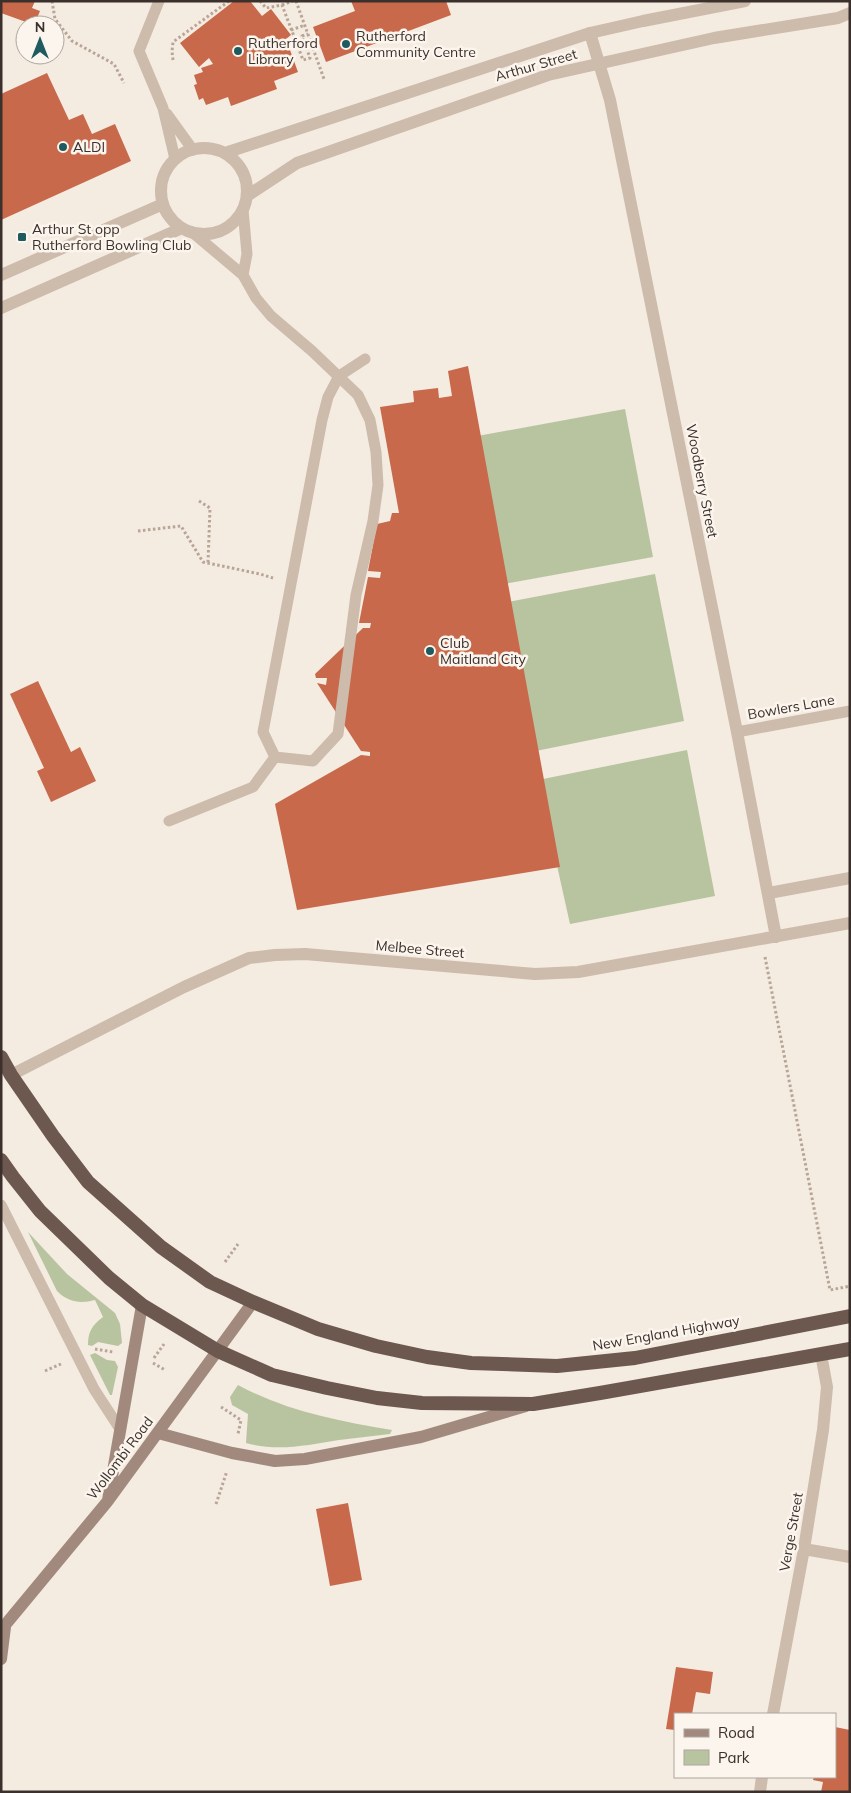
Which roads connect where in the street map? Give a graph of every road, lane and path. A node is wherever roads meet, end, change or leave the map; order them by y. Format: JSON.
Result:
{"nodes":[{"id":1,"x":52,"y":1,"type":"edge"},
{"id":2,"x":159,"y":1,"type":"edge"},
{"id":3,"x":229,"y":1,"type":"edge"},
{"id":4,"x":260,"y":1,"type":"edge"},
{"id":5,"x":295,"y":1,"type":"edge"},
{"id":6,"x":745,"y":1,"type":"edge"},
{"id":7,"x":282,"y":5,"type":"junction"},
{"id":8,"x":850,"y":13,"type":"edge"},
{"id":9,"x":305,"y":25,"type":"junction"},
{"id":10,"x":291,"y":30,"type":"junction"},
{"id":11,"x":590,"y":33,"type":"junction"},
{"id":12,"x":308,"y":34,"type":"junction"},
{"id":13,"x":173,"y":60,"type":"dead end"},
{"id":14,"x":599,"y":63,"type":"junction"},
{"id":15,"x":324,"y":79,"type":"dead end"},
{"id":16,"x":124,"y":83,"type":"dead end"},
{"id":17,"x":163,"y":108,"type":"junction"},
{"id":18,"x":193,"y":150,"type":"junction"},
{"id":19,"x":225,"y":153,"type":"junction"},
{"id":20,"x":176,"y":159,"type":"junction"},
{"id":21,"x":247,"y":196,"type":"junction"},
{"id":22,"x":163,"y":204,"type":"junction"},
{"id":23,"x":243,"y":210,"type":"junction"},
{"id":24,"x":187,"y":230,"type":"junction"},
{"id":25,"x":1,"y":275,"type":"edge"},
{"id":26,"x":243,"y":275,"type":"junction"},
{"id":27,"x":1,"y":308,"type":"edge"},
{"id":28,"x":365,"y":359,"type":"dead end"},
{"id":29,"x":339,"y":376,"type":"junction"},
{"id":30,"x":199,"y":501,"type":"dead end"},
{"id":31,"x":138,"y":531,"type":"dead end"},
{"id":32,"x":208,"y":563,"type":"junction"},
{"id":33,"x":260,"y":574,"type":"dead end"},
{"id":34,"x":850,"y":711,"type":"edge"},
{"id":35,"x":738,"y":732,"type":"junction"},
{"id":36,"x":275,"y":757,"type":"junction"},
{"id":37,"x":169,"y":821,"type":"dead end"},
{"id":38,"x":850,"y":878,"type":"edge"},
{"id":39,"x":769,"y":894,"type":"junction"},
{"id":40,"x":850,"y":923,"type":"edge"},
{"id":41,"x":776,"y":938,"type":"junction"},
{"id":42,"x":1,"y":1057,"type":"edge"},
{"id":43,"x":11,"y":1075,"type":"junction"},
{"id":44,"x":1,"y":1160,"type":"edge"},
{"id":45,"x":1,"y":1205,"type":"edge"},
{"id":46,"x":238,"y":1244,"type":"dead end"},
{"id":47,"x":225,"y":1262,"type":"dead end"},
{"id":48,"x":850,"y":1286,"type":"edge"},
{"id":49,"x":253,"y":1302,"type":"junction"},
{"id":50,"x":142,"y":1305,"type":"junction"},
{"id":51,"x":850,"y":1316,"type":"edge"},
{"id":52,"x":164,"y":1344,"type":"dead end"},
{"id":53,"x":850,"y":1349,"type":"edge"},
{"id":54,"x":218,"y":1351,"type":"junction"},
{"id":55,"x":88,"y":1352,"type":"dead end"},
{"id":56,"x":114,"y":1352,"type":"dead end"},
{"id":57,"x":821,"y":1354,"type":"junction"},
{"id":58,"x":147,"y":1359,"type":"dead end"},
{"id":59,"x":151,"y":1362,"type":"junction"},
{"id":60,"x":62,"y":1363,"type":"dead end"},
{"id":61,"x":165,"y":1370,"type":"dead end"},
{"id":62,"x":45,"y":1371,"type":"dead end"},
{"id":63,"x":533,"y":1404,"type":"junction"},
{"id":64,"x":221,"y":1407,"type":"dead end"},
{"id":65,"x":120,"y":1429,"type":"junction"},
{"id":66,"x":158,"y":1433,"type":"junction"},
{"id":67,"x":236,"y":1439,"type":"dead end"},
{"id":68,"x":227,"y":1471,"type":"dead end"},
{"id":69,"x":107,"y":1502,"type":"junction"},
{"id":70,"x":216,"y":1504,"type":"dead end"},
{"id":71,"x":804,"y":1549,"type":"junction"},
{"id":72,"x":850,"y":1557,"type":"edge"},
{"id":73,"x":2,"y":1628,"type":"edge"},
{"id":74,"x":1,"y":1659,"type":"edge"},
{"id":75,"x":773,"y":1713,"type":"edge"},
{"id":76,"x":762,"y":1778,"type":"edge"},
{"id":77,"x":760,"y":1792,"type":"edge"}],
"edges":[{"from":1,"to":16,"type":"path"},
{"from":2,"to":17,"type":"lane"},
{"from":3,"to":13,"type":"path"},
{"from":4,"to":7,"type":"path"},
{"from":5,"to":7,"type":"path"},
{"from":5,"to":9,"type":"path"},
{"from":6,"to":11,"type":"street","name":"Arthur Street"},
{"from":7,"to":10,"type":"path"},
{"from":8,"to":14,"type":"street","name":"Arthur Street"},
{"from":9,"to":10,"type":"path"},
{"from":9,"to":12,"type":"path"},
{"from":10,"to":12,"type":"path"},
{"from":11,"to":14,"type":"street","name":"Woodberry Street"},
{"from":11,"to":19,"type":"street","name":"Arthur Street"},
{"from":12,"to":15,"type":"path"},
{"from":14,"to":21,"type":"street","name":"Arthur Street"},
{"from":14,"to":35,"type":"street","name":"Woodberry Street"},
{"from":17,"to":18,"type":"lane"},
{"from":17,"to":20,"type":"lane"},
{"from":18,"to":19,"type":"street"},
{"from":18,"to":20,"type":"street"},
{"from":19,"to":21,"type":"street"},
{"from":20,"to":22,"type":"street"},
{"from":21,"to":23,"type":"street"},
{"from":22,"to":24,"type":"street"},
{"from":22,"to":25,"type":"street"},
{"from":23,"to":24,"type":"street"},
{"from":23,"to":26,"type":"lane"},
{"from":24,"to":26,"type":"lane"},
{"from":24,"to":27,"type":"street"},
{"from":26,"to":29,"type":"lane"},
{"from":28,"to":29,"type":"lane"},
{"from":29,"to":36,"type":"lane"},
{"from":29,"to":36,"type":"lane"},
{"from":30,"to":32,"type":"path"},
{"from":31,"to":32,"type":"path"},
{"from":32,"to":33,"type":"path"},
{"from":34,"to":35,"type":"lane","name":"Bowlers Lane"},
{"from":35,"to":39,"type":"street","name":"Woodberry Street"},
{"from":36,"to":37,"type":"lane"},
{"from":38,"to":39,"type":"street"},
{"from":39,"to":41,"type":"street","name":"Woodberry Street"},
{"from":40,"to":41,"type":"street","name":"Melbee Street"},
{"from":41,"to":43,"type":"street","name":"Melbee Street"},
{"from":41,"to":48,"type":"path"},
{"from":42,"to":43,"type":"highway","name":"New England Highway"},
{"from":43,"to":49,"type":"highway","name":"New England Highway"},
{"from":44,"to":50,"type":"highway"},
{"from":45,"to":65,"type":"lane"},
{"from":46,"to":47,"type":"path"},
{"from":49,"to":51,"type":"highway","name":"New England Highway"},
{"from":49,"to":54,"type":"main road","name":"Wollombi Road"},
{"from":50,"to":54,"type":"highway"},
{"from":50,"to":65,"type":"main road"},
{"from":52,"to":59,"type":"path"},
{"from":53,"to":57,"type":"highway"},
{"from":54,"to":63,"type":"highway"},
{"from":54,"to":66,"type":"main road","name":"Wollombi Road"},
{"from":55,"to":56,"type":"path"},
{"from":57,"to":63,"type":"highway"},
{"from":57,"to":71,"type":"street","name":"Verge Street"},
{"from":58,"to":59,"type":"path"},
{"from":59,"to":61,"type":"path"},
{"from":60,"to":62,"type":"path"},
{"from":63,"to":66,"type":"main road"},
{"from":64,"to":67,"type":"path"},
{"from":65,"to":69,"type":"main road"},
{"from":66,"to":69,"type":"main road","name":"Wollombi Road"},
{"from":68,"to":70,"type":"path"},
{"from":69,"to":73,"type":"main road","name":"Wollombi Road"},
{"from":71,"to":72,"type":"street"},
{"from":71,"to":75,"type":"street","name":"Verge Street"},
{"from":73,"to":74,"type":"main road","name":"Wollombi Road"},
{"from":76,"to":77,"type":"street"}]}
